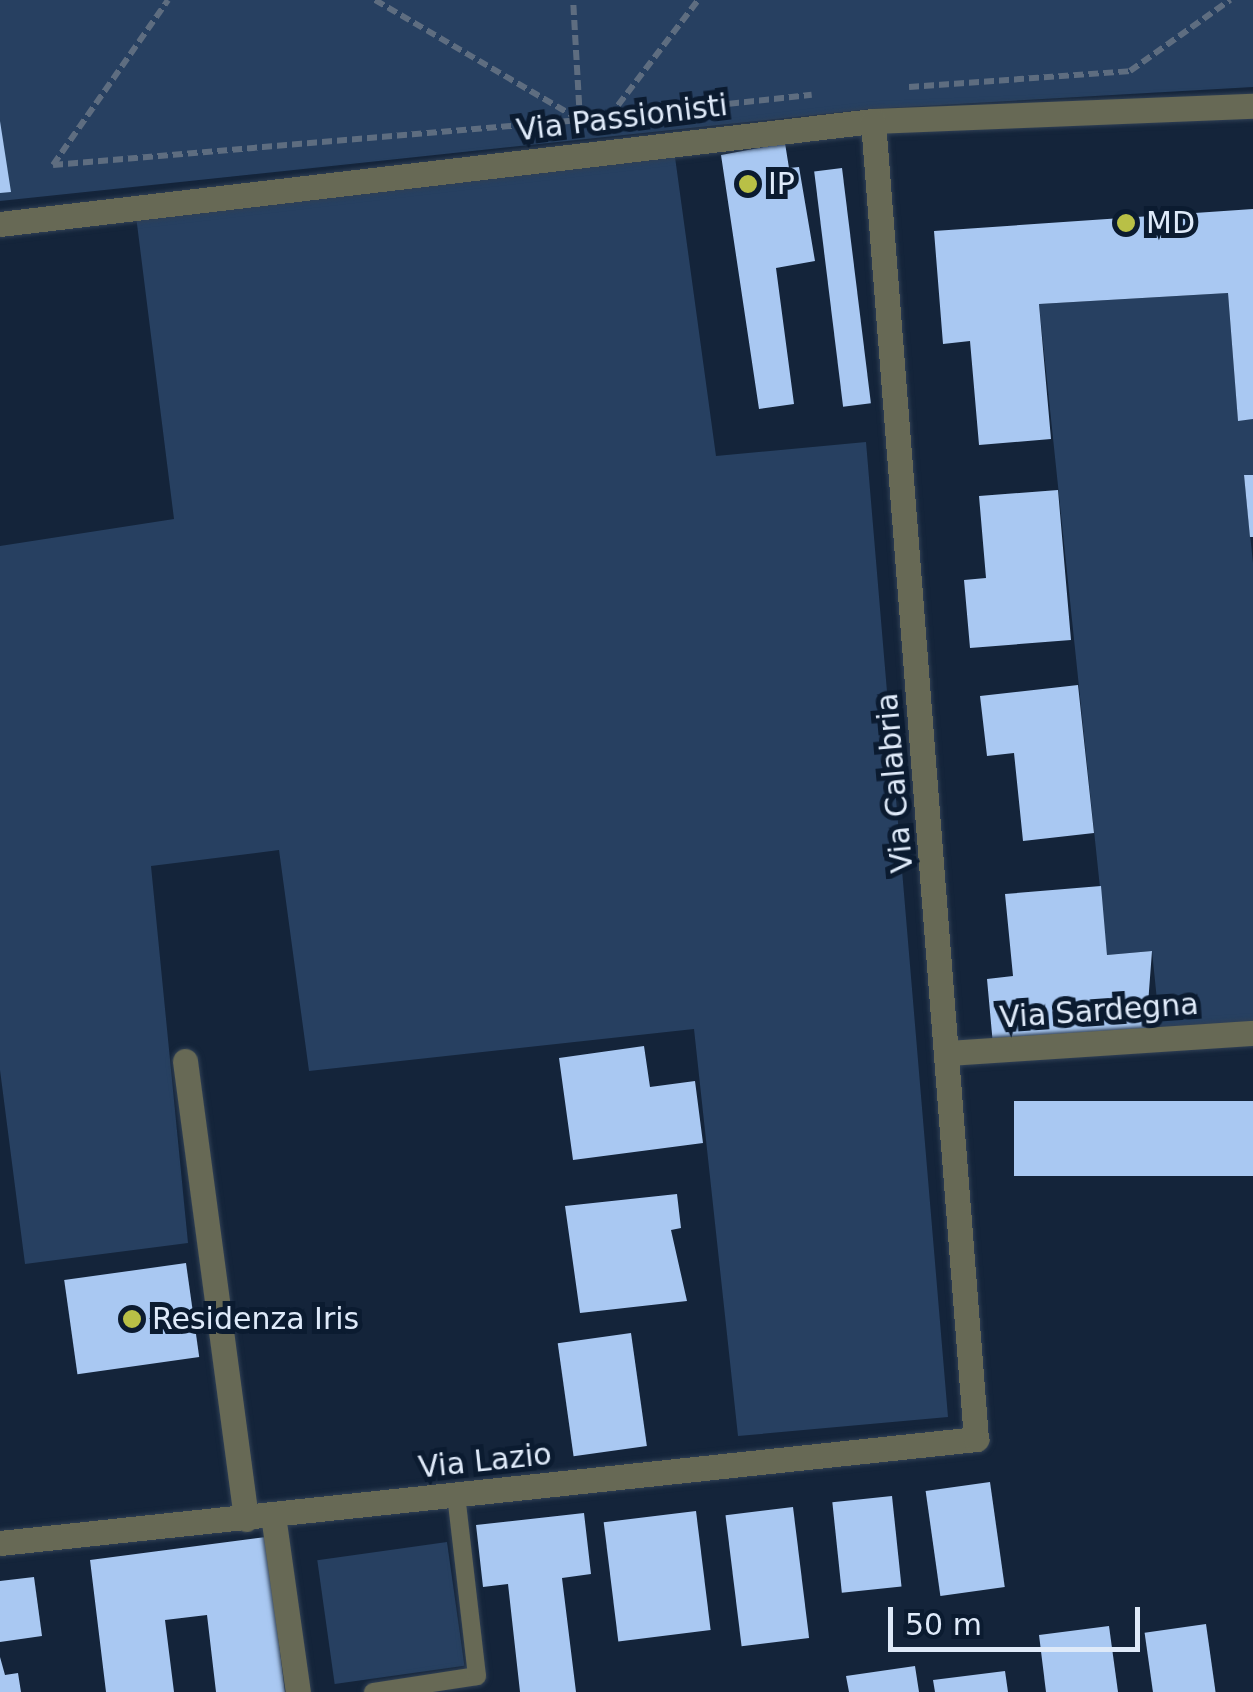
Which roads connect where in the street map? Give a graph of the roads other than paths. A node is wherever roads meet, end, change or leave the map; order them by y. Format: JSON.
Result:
{"nodes":[{"id":1,"x":1253,"y":106,"type":"edge"},
{"id":2,"x":873,"y":122,"type":"junction"},
{"id":3,"x":0,"y":224,"type":"edge"},
{"id":4,"x":1253,"y":1033,"type":"edge"},
{"id":5,"x":949,"y":1052,"type":"junction"},
{"id":6,"x":185,"y":1061,"type":"dead end"},
{"id":7,"x":976,"y":1439,"type":"joint"},
{"id":8,"x":456,"y":1495,"type":"junction"},
{"id":9,"x":273,"y":1515,"type":"junction"},
{"id":10,"x":246,"y":1519,"type":"junction"},
{"id":11,"x":0,"y":1543,"type":"edge"},
{"id":12,"x":298,"y":1692,"type":"edge"},
{"id":13,"x":373,"y":1692,"type":"edge"}],
"edges":[{"from":1,"to":2,"type":"street","name":"Via Passionisti"},
{"from":2,"to":3,"type":"street","name":"Via Passionisti"},
{"from":2,"to":5,"type":"street","name":"Via Calabria"},
{"from":4,"to":5,"type":"street","name":"Via Sardegna"},
{"from":5,"to":7,"type":"street","name":"Via Calabria"},
{"from":6,"to":10,"type":"street"},
{"from":7,"to":8,"type":"street","name":"Via Lazio"},
{"from":8,"to":9,"type":"street","name":"Via Lazio"},
{"from":8,"to":13,"type":"lane"},
{"from":9,"to":10,"type":"street","name":"Via Lazio"},
{"from":9,"to":12,"type":"street"},
{"from":10,"to":11,"type":"street","name":"Via Lazio"}]}
